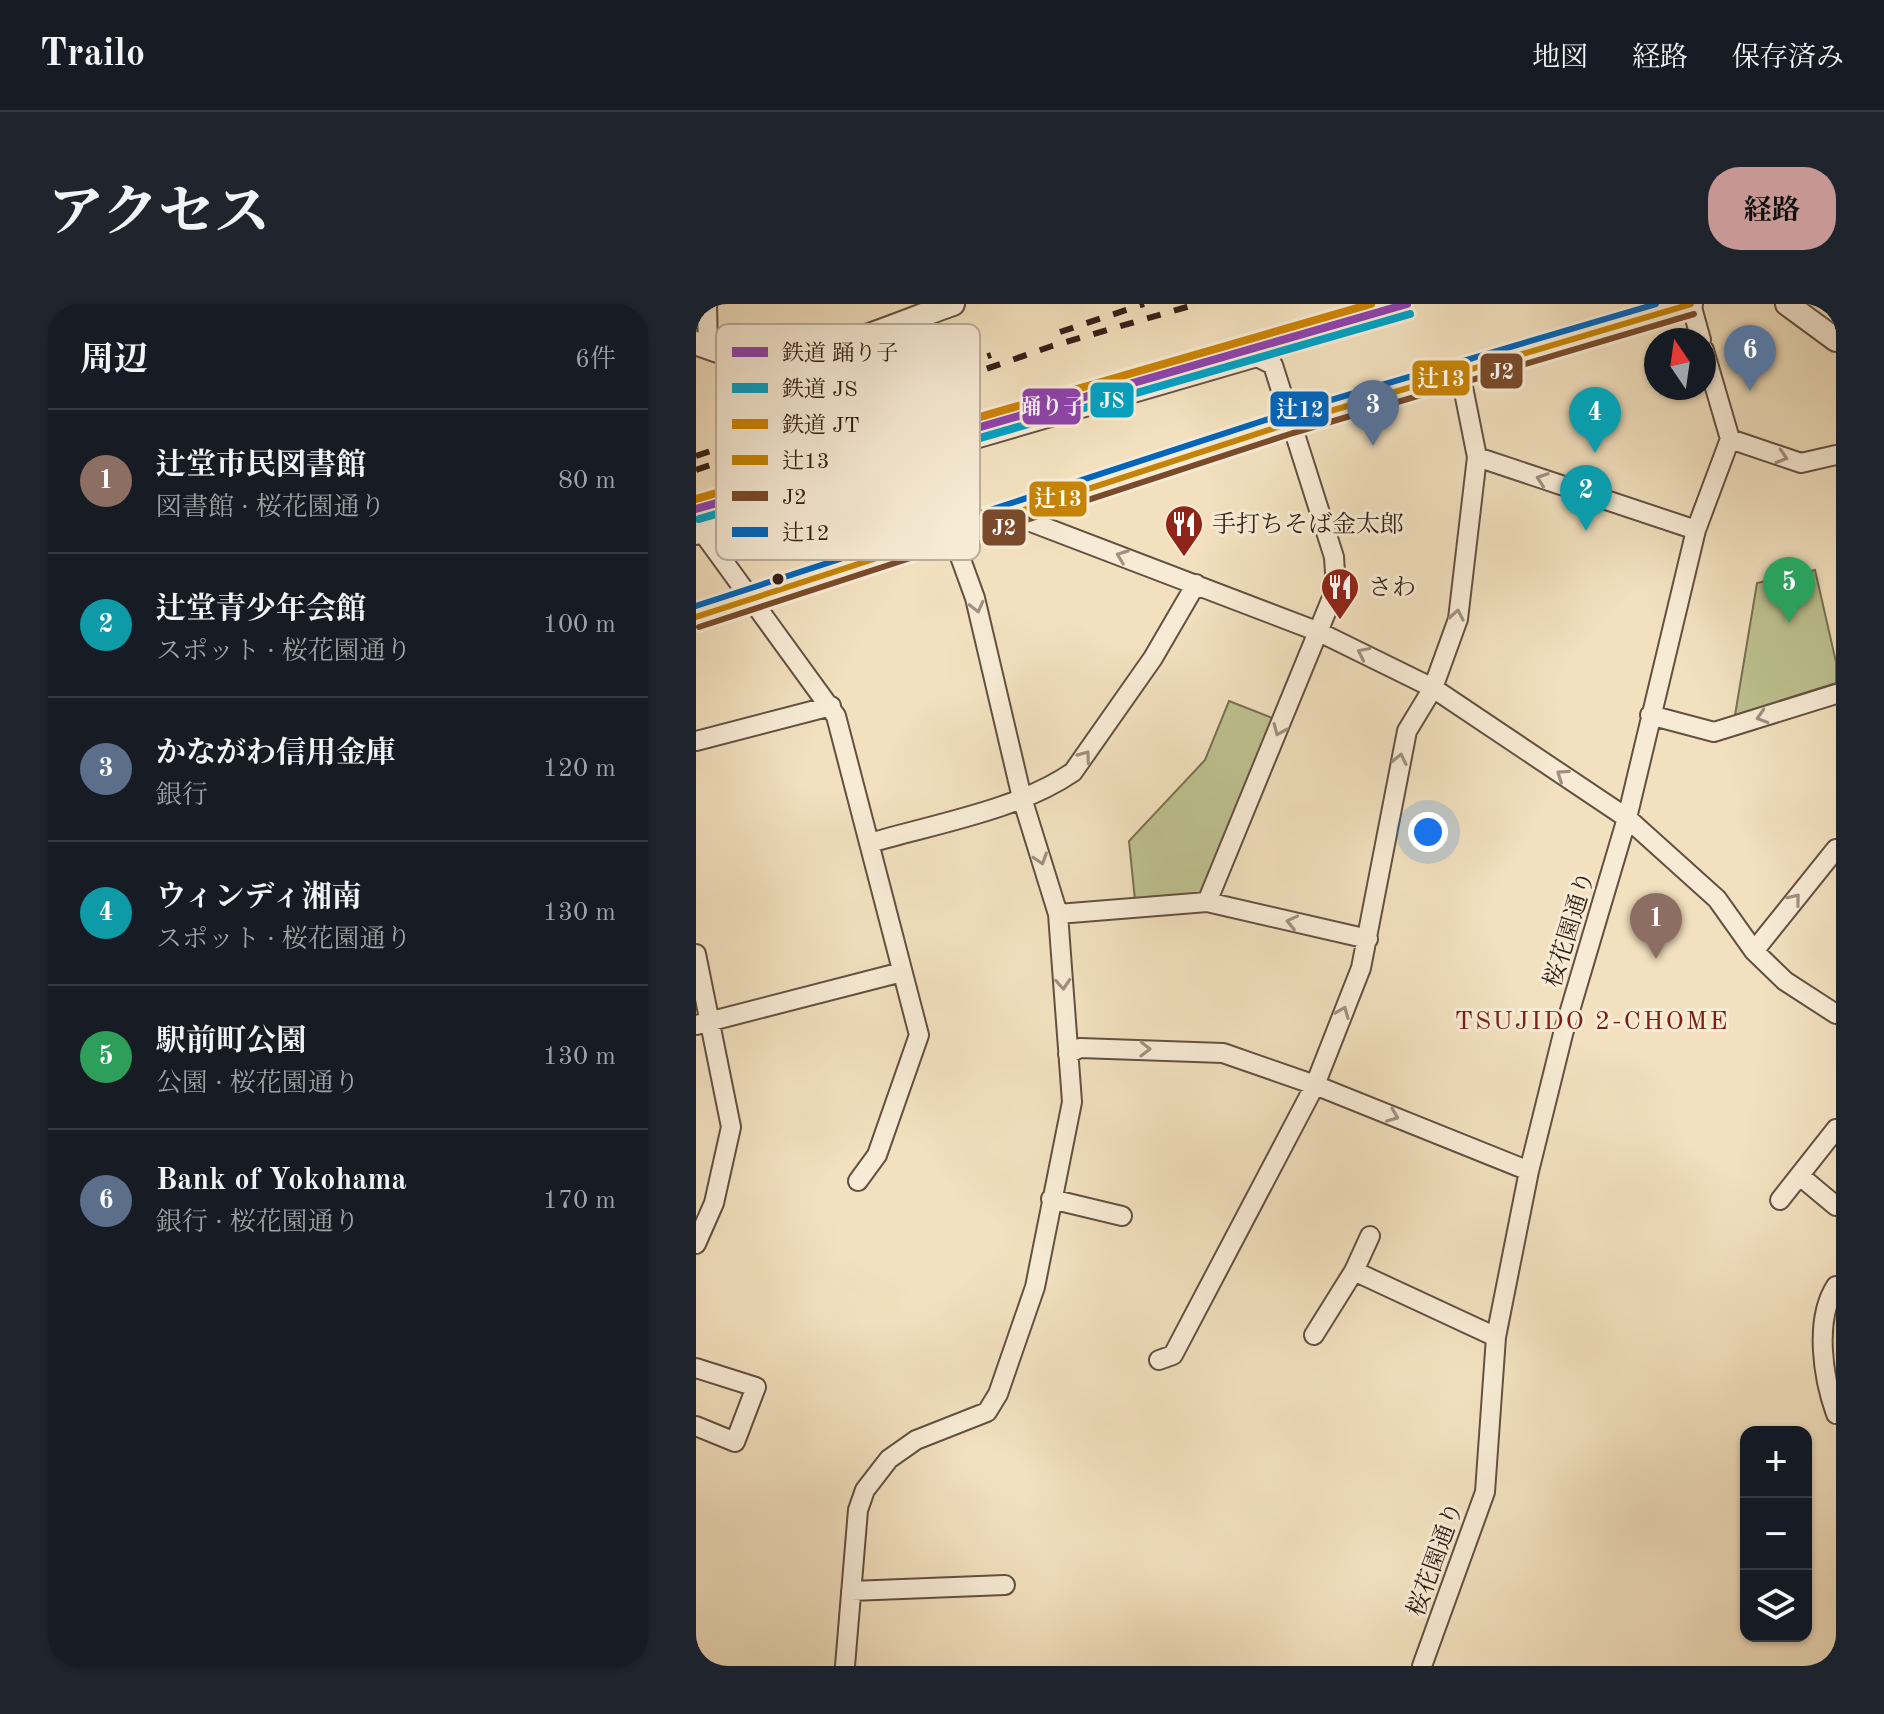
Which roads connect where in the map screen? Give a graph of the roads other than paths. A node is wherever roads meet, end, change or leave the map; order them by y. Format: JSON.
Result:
{"nodes":[{"id":1,"x":707,"y":304,"type":"edge"},
{"id":2,"x":953,"y":304,"type":"edge"},
{"id":3,"x":1691,"y":304,"type":"edge"},
{"id":4,"x":1787,"y":304,"type":"edge"},
{"id":5,"x":1822,"y":322,"type":"edge"},
{"id":6,"x":896,"y":324,"type":"edge"},
{"id":7,"x":1698,"y":328,"type":"edge"},
{"id":8,"x":702,"y":345,"type":"edge"},
{"id":9,"x":1460,"y":372,"type":"junction"},
{"id":10,"x":1716,"y":391,"type":"edge"},
{"id":11,"x":1290,"y":423,"type":"junction"},
{"id":12,"x":980,"y":438,"type":"edge"},
{"id":13,"x":1730,"y":439,"type":"junction"},
{"id":14,"x":1836,"y":455,"type":"edge"},
{"id":15,"x":1477,"y":457,"type":"junction"},
{"id":16,"x":1010,"y":514,"type":"junction"},
{"id":17,"x":980,"y":524,"type":"edge"},
{"id":18,"x":1696,"y":530,"type":"junction"},
{"id":19,"x":699,"y":534,"type":"edge"},
{"id":20,"x":716,"y":556,"type":"edge"},
{"id":21,"x":719,"y":560,"type":"edge"},
{"id":22,"x":871,"y":560,"type":"edge"},
{"id":23,"x":963,"y":560,"type":"edge"},
{"id":24,"x":1196,"y":584,"type":"junction"},
{"id":25,"x":750,"y":599,"type":"junction"},
{"id":26,"x":696,"y":617,"type":"edge"},
{"id":27,"x":1319,"y":632,"type":"junction"},
{"id":28,"x":1433,"y":688,"type":"junction"},
{"id":29,"x":1836,"y":694,"type":"edge"},
{"id":30,"x":831,"y":706,"type":"junction"},
{"id":31,"x":1650,"y":715,"type":"junction"},
{"id":32,"x":696,"y":741,"type":"edge"},
{"id":33,"x":1022,"y":798,"type":"junction"},
{"id":34,"x":1627,"y":818,"type":"junction"},
{"id":35,"x":870,"y":843,"type":"junction"},
{"id":36,"x":1836,"y":849,"type":"edge"},
{"id":37,"x":1207,"y":902,"type":"junction"},
{"id":38,"x":1058,"y":914,"type":"junction"},
{"id":39,"x":1368,"y":939,"type":"junction"},
{"id":40,"x":1754,"y":951,"type":"junction"},
{"id":41,"x":696,"y":954,"type":"edge"},
{"id":42,"x":902,"y":972,"type":"junction"},
{"id":43,"x":1836,"y":1014,"type":"edge"},
{"id":44,"x":704,"y":1022,"type":"edge"},
{"id":45,"x":1068,"y":1054,"type":"junction"},
{"id":46,"x":1315,"y":1085,"type":"junction"},
{"id":47,"x":1836,"y":1129,"type":"edge"},
{"id":48,"x":1529,"y":1171,"type":"junction"},
{"id":49,"x":1800,"y":1176,"type":"junction"},
{"id":50,"x":858,"y":1181,"type":"dead end"},
{"id":51,"x":1051,"y":1199,"type":"junction"},
{"id":52,"x":1780,"y":1200,"type":"dead end"},
{"id":53,"x":1836,"y":1206,"type":"edge"},
{"id":54,"x":1122,"y":1216,"type":"dead end"},
{"id":55,"x":1370,"y":1236,"type":"dead end"},
{"id":56,"x":696,"y":1244,"type":"edge"},
{"id":57,"x":1354,"y":1271,"type":"junction"},
{"id":58,"x":1836,"y":1286,"type":"edge"},
{"id":59,"x":1314,"y":1335,"type":"dead end"},
{"id":60,"x":1496,"y":1337,"type":"junction"},
{"id":61,"x":1159,"y":1360,"type":"dead end"},
{"id":62,"x":696,"y":1368,"type":"edge"},
{"id":63,"x":1836,"y":1414,"type":"edge"},
{"id":64,"x":696,"y":1426,"type":"edge"},
{"id":65,"x":1005,"y":1585,"type":"dead end"},
{"id":66,"x":851,"y":1591,"type":"junction"},
{"id":67,"x":845,"y":1666,"type":"edge"},
{"id":68,"x":1422,"y":1666,"type":"edge"}],
"edges":[{"from":1,"to":8,"type":"street"},
{"from":2,"to":6,"type":"street"},
{"from":3,"to":7,"type":"street"},
{"from":3,"to":9,"type":"street"},
{"from":4,"to":5,"type":"street"},
{"from":9,"to":11,"type":"street"},
{"from":9,"to":15,"type":"street"},
{"from":10,"to":13,"type":"street"},
{"from":11,"to":12,"type":"street"},
{"from":11,"to":16,"type":"street"},
{"from":11,"to":27,"type":"street"},
{"from":13,"to":14,"type":"street","one_way":true},
{"from":13,"to":18,"type":"street","name":"桜花園通り"},
{"from":18,"to":15,"type":"street","one_way":true},
{"from":28,"to":15,"type":"street","one_way":true},
{"from":16,"to":17,"type":"street"},
{"from":24,"to":16,"type":"street","one_way":true},
{"from":18,"to":31,"type":"street","name":"桜花園通り"},
{"from":19,"to":20,"type":"street"},
{"from":21,"to":25,"type":"street"},
{"from":22,"to":25,"type":"street"},
{"from":23,"to":33,"type":"street","one_way":true},
{"from":24,"to":27,"type":"street"},
{"from":33,"to":24,"type":"street","one_way":true},
{"from":25,"to":26,"type":"street"},
{"from":25,"to":30,"type":"street"},
{"from":28,"to":27,"type":"street","one_way":true},
{"from":27,"to":37,"type":"street","one_way":true},
{"from":34,"to":28,"type":"street","one_way":true},
{"from":39,"to":28,"type":"street","one_way":true},
{"from":29,"to":31,"type":"street","one_way":true},
{"from":30,"to":32,"type":"street"},
{"from":30,"to":35,"type":"street"},
{"from":31,"to":34,"type":"street","name":"桜花園通り"},
{"from":33,"to":35,"type":"street"},
{"from":33,"to":38,"type":"street","one_way":true},
{"from":34,"to":40,"type":"street"},
{"from":34,"to":48,"type":"street","name":"桜花園通り"},
{"from":35,"to":42,"type":"street"},
{"from":40,"to":36,"type":"street","one_way":true},
{"from":37,"to":38,"type":"street"},
{"from":39,"to":37,"type":"street","one_way":true},
{"from":38,"to":45,"type":"street","one_way":true},
{"from":46,"to":39,"type":"street","one_way":true},
{"from":40,"to":43,"type":"street"},
{"from":41,"to":44,"type":"street"},
{"from":42,"to":44,"type":"street"},
{"from":42,"to":50,"type":"street"},
{"from":44,"to":56,"type":"street"},
{"from":45,"to":46,"type":"street","one_way":true},
{"from":45,"to":51,"type":"street"},
{"from":46,"to":48,"type":"street","one_way":true},
{"from":46,"to":61,"type":"street"},
{"from":47,"to":49,"type":"street"},
{"from":48,"to":60,"type":"street","name":"桜花園通り"},
{"from":49,"to":52,"type":"street"},
{"from":49,"to":53,"type":"street"},
{"from":51,"to":54,"type":"street"},
{"from":51,"to":66,"type":"street"},
{"from":55,"to":57,"type":"street"},
{"from":57,"to":59,"type":"street"},
{"from":57,"to":60,"type":"street"},
{"from":58,"to":63,"type":"street"},
{"from":60,"to":68,"type":"street","name":"桜花園通り"},
{"from":62,"to":64,"type":"street"},
{"from":65,"to":66,"type":"street"},
{"from":66,"to":67,"type":"street"}]}
